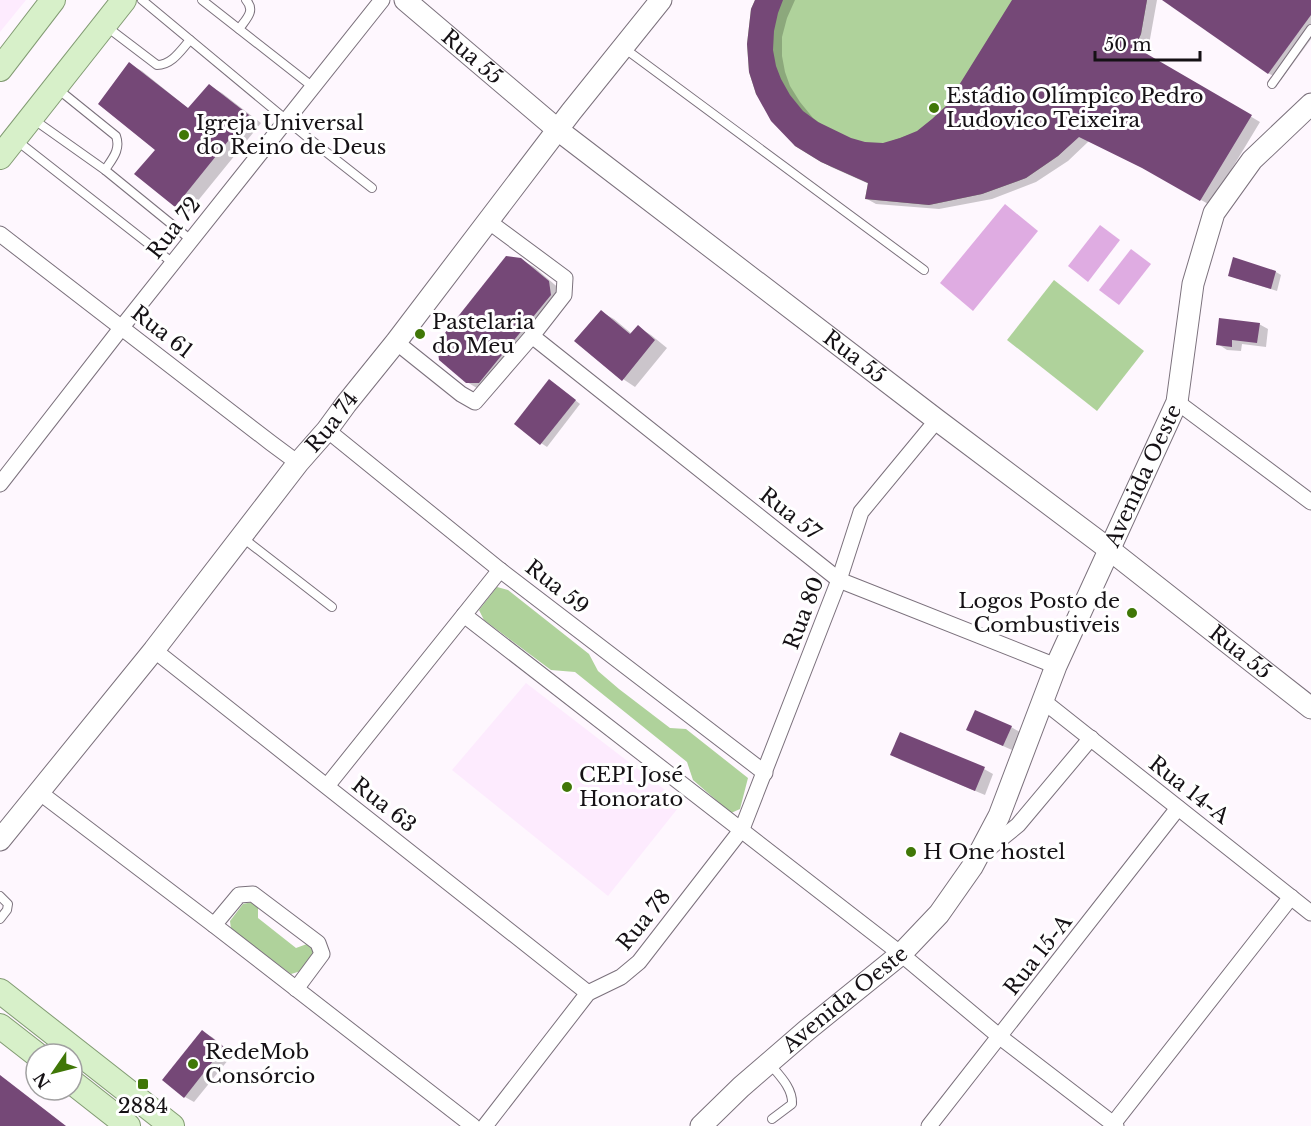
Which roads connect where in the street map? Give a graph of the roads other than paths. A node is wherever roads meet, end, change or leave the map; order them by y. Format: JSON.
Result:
{"nodes":[{"id":1,"x":53,"y":0,"type":"edge"},
{"id":2,"x":124,"y":0,"type":"edge"},
{"id":3,"x":142,"y":0,"type":"edge"},
{"id":4,"x":202,"y":0,"type":"edge"},
{"id":5,"x":246,"y":0,"type":"edge"},
{"id":6,"x":382,"y":0,"type":"edge"},
{"id":7,"x":405,"y":0,"type":"edge"},
{"id":8,"x":661,"y":0,"type":"edge"},
{"id":9,"x":105,"y":25,"type":"junction"},
{"id":10,"x":239,"y":29,"type":"junction"},
{"id":11,"x":1311,"y":29,"type":"edge"},
{"id":12,"x":190,"y":40,"type":"junction"},
{"id":13,"x":623,"y":47,"type":"junction"},
{"id":14,"x":0,"y":69,"type":"edge"},
{"id":15,"x":1272,"y":84,"type":"dead end"},
{"id":16,"x":55,"y":87,"type":"junction"},
{"id":17,"x":313,"y":87,"type":"junction"},
{"id":18,"x":1311,"y":104,"type":"edge"},
{"id":19,"x":31,"y":118,"type":"junction"},
{"id":20,"x":287,"y":120,"type":"junction"},
{"id":21,"x":558,"y":130,"type":"junction"},
{"id":22,"x":7,"y":148,"type":"edge"},
{"id":23,"x":105,"y":170,"type":"junction"},
{"id":24,"x":372,"y":188,"type":"dead end"},
{"id":25,"x":488,"y":220,"type":"junction"},
{"id":26,"x":0,"y":234,"type":"edge"},
{"id":27,"x":191,"y":240,"type":"junction"},
{"id":28,"x":173,"y":263,"type":"junction"},
{"id":29,"x":924,"y":270,"type":"dead end"},
{"id":30,"x":122,"y":327,"type":"junction"},
{"id":31,"x":532,"y":336,"type":"junction"},
{"id":32,"x":396,"y":342,"type":"junction"},
{"id":33,"x":1178,"y":402,"type":"junction"},
{"id":34,"x":937,"y":420,"type":"junction"},
{"id":35,"x":327,"y":430,"type":"junction"},
{"id":36,"x":298,"y":463,"type":"junction"},
{"id":37,"x":0,"y":484,"type":"edge"},
{"id":38,"x":1311,"y":502,"type":"edge"},
{"id":39,"x":242,"y":537,"type":"junction"},
{"id":40,"x":1110,"y":550,"type":"junction"},
{"id":41,"x":500,"y":570,"type":"junction"},
{"id":42,"x":839,"y":580,"type":"junction"},
{"id":43,"x":332,"y":607,"type":"dead end"},
{"id":44,"x":464,"y":615,"type":"junction"},
{"id":45,"x":154,"y":650,"type":"junction"},
{"id":46,"x":1056,"y":666,"type":"junction"},
{"id":47,"x":1042,"y":700,"type":"junction"},
{"id":48,"x":1311,"y":708,"type":"edge"},
{"id":49,"x":1091,"y":738,"type":"junction"},
{"id":50,"x":765,"y":773,"type":"junction"},
{"id":51,"x":327,"y":786,"type":"junction"},
{"id":52,"x":39,"y":792,"type":"junction"},
{"id":53,"x":1178,"y":808,"type":"junction"},
{"id":54,"x":742,"y":829,"type":"junction"},
{"id":55,"x":0,"y":840,"type":"edge"},
{"id":56,"x":975,"y":860,"type":"junction"},
{"id":57,"x":0,"y":896,"type":"edge"},
{"id":58,"x":1291,"y":897,"type":"junction"},
{"id":59,"x":1311,"y":913,"type":"edge"},
{"id":60,"x":0,"y":919,"type":"edge"},
{"id":61,"x":214,"y":925,"type":"junction"},
{"id":62,"x":901,"y":954,"type":"junction"},
{"id":63,"x":296,"y":989,"type":"junction"},
{"id":64,"x":0,"y":991,"type":"edge"},
{"id":65,"x":588,"y":993,"type":"junction"},
{"id":66,"x":0,"y":1026,"type":"edge"},
{"id":67,"x":1000,"y":1037,"type":"junction"},
{"id":68,"x":24,"y":1045,"type":"edge"},
{"id":69,"x":769,"y":1063,"type":"junction"},
{"id":70,"x":84,"y":1091,"type":"edge"},
{"id":71,"x":772,"y":1119,"type":"dead end"},
{"id":72,"x":1114,"y":1125,"type":"edge"},
{"id":73,"x":128,"y":1126,"type":"edge"},
{"id":74,"x":172,"y":1126,"type":"edge"},
{"id":75,"x":473,"y":1126,"type":"edge"},
{"id":76,"x":485,"y":1126,"type":"edge"},
{"id":77,"x":701,"y":1126,"type":"edge"},
{"id":78,"x":929,"y":1126,"type":"edge"}],
"edges":[{"from":1,"to":14,"type":"main road"},
{"from":2,"to":9,"type":"main road"},
{"from":3,"to":12,"type":"lane"},
{"from":4,"to":10,"type":"lane"},
{"from":5,"to":10,"type":"lane"},
{"from":6,"to":17,"type":"street","name":"Rua 72"},
{"from":7,"to":21,"type":"street","name":"Rua 55"},
{"from":8,"to":13,"type":"street","name":"Rua 74"},
{"from":9,"to":12,"type":"lane"},
{"from":9,"to":16,"type":"main road"},
{"from":10,"to":17,"type":"lane"},
{"from":11,"to":15,"type":"lane"},
{"from":12,"to":20,"type":"lane"},
{"from":13,"to":21,"type":"street","name":"Rua 74"},
{"from":13,"to":29,"type":"lane"},
{"from":16,"to":19,"type":"main road"},
{"from":16,"to":23,"type":"lane"},
{"from":17,"to":20,"type":"street","name":"Rua 72"},
{"from":18,"to":33,"type":"street","name":"Avenida Oeste"},
{"from":19,"to":22,"type":"main road"},
{"from":19,"to":23,"type":"lane"},
{"from":20,"to":24,"type":"lane"},
{"from":20,"to":27,"type":"street","name":"Rua 72"},
{"from":21,"to":25,"type":"street","name":"Rua 74"},
{"from":21,"to":34,"type":"street","name":"Rua 55"},
{"from":22,"to":28,"type":"lane"},
{"from":23,"to":27,"type":"lane"},
{"from":25,"to":31,"type":"street"},
{"from":25,"to":32,"type":"street","name":"Rua 74"},
{"from":26,"to":30,"type":"street","name":"Rua 61"},
{"from":27,"to":28,"type":"street","name":"Rua 72"},
{"from":28,"to":30,"type":"street","name":"Rua 72"},
{"from":30,"to":36,"type":"street","name":"Rua 61"},
{"from":30,"to":37,"type":"street","name":"Rua 72"},
{"from":31,"to":32,"type":"street"},
{"from":31,"to":42,"type":"street","name":"Rua 57"},
{"from":32,"to":35,"type":"street","name":"Rua 74"},
{"from":33,"to":38,"type":"street"},
{"from":33,"to":40,"type":"street","name":"Avenida Oeste"},
{"from":34,"to":40,"type":"street","name":"Rua 55"},
{"from":34,"to":42,"type":"street","name":"Rua 80"},
{"from":35,"to":36,"type":"street","name":"Rua 74"},
{"from":35,"to":41,"type":"street","name":"Rua 59"},
{"from":36,"to":39,"type":"street","name":"Rua 74"},
{"from":39,"to":43,"type":"lane"},
{"from":39,"to":45,"type":"street","name":"Rua 74"},
{"from":40,"to":46,"type":"street","name":"Avenida Oeste"},
{"from":40,"to":48,"type":"street","name":"Rua 55"},
{"from":41,"to":44,"type":"street"},
{"from":41,"to":50,"type":"street","name":"Rua 59"},
{"from":42,"to":46,"type":"street","name":"Rua 57"},
{"from":42,"to":50,"type":"street","name":"Rua 80"},
{"from":44,"to":51,"type":"street"},
{"from":44,"to":54,"type":"street"},
{"from":45,"to":51,"type":"street","name":"Rua 63"},
{"from":45,"to":52,"type":"street","name":"Rua 74"},
{"from":46,"to":47,"type":"street","name":"Avenida Oeste"},
{"from":47,"to":49,"type":"street","name":"Rua 14-A"},
{"from":47,"to":56,"type":"street","name":"Avenida Oeste"},
{"from":49,"to":53,"type":"street","name":"Rua 14-A"},
{"from":49,"to":56,"type":"street","name":"Avenida Oeste"},
{"from":50,"to":54,"type":"street","name":"Rua 78"},
{"from":51,"to":65,"type":"street","name":"Rua 63"},
{"from":52,"to":55,"type":"street","name":"Rua 74"},
{"from":52,"to":61,"type":"street"},
{"from":53,"to":58,"type":"street","name":"Rua 14-A"},
{"from":53,"to":67,"type":"street","name":"Rua 15-A"},
{"from":54,"to":62,"type":"street"},
{"from":54,"to":65,"type":"street","name":"Rua 78"},
{"from":56,"to":62,"type":"street","name":"Avenida Oeste"},
{"from":57,"to":60,"type":"lane"},
{"from":58,"to":59,"type":"street","name":"Rua 14-A"},
{"from":58,"to":72,"type":"street"},
{"from":61,"to":63,"type":"street"},
{"from":61,"to":63,"type":"street"},
{"from":62,"to":67,"type":"street"},
{"from":62,"to":69,"type":"street","name":"Avenida Oeste"},
{"from":63,"to":75,"type":"street"},
{"from":64,"to":74,"type":"main road"},
{"from":65,"to":76,"type":"street","name":"Rua 78"},
{"from":66,"to":68,"type":"main road"},
{"from":67,"to":72,"type":"street"},
{"from":67,"to":78,"type":"street","name":"Rua 15-A"},
{"from":69,"to":71,"type":"lane"},
{"from":69,"to":77,"type":"street","name":"Avenida Oeste"},
{"from":70,"to":73,"type":"main road"}]}
